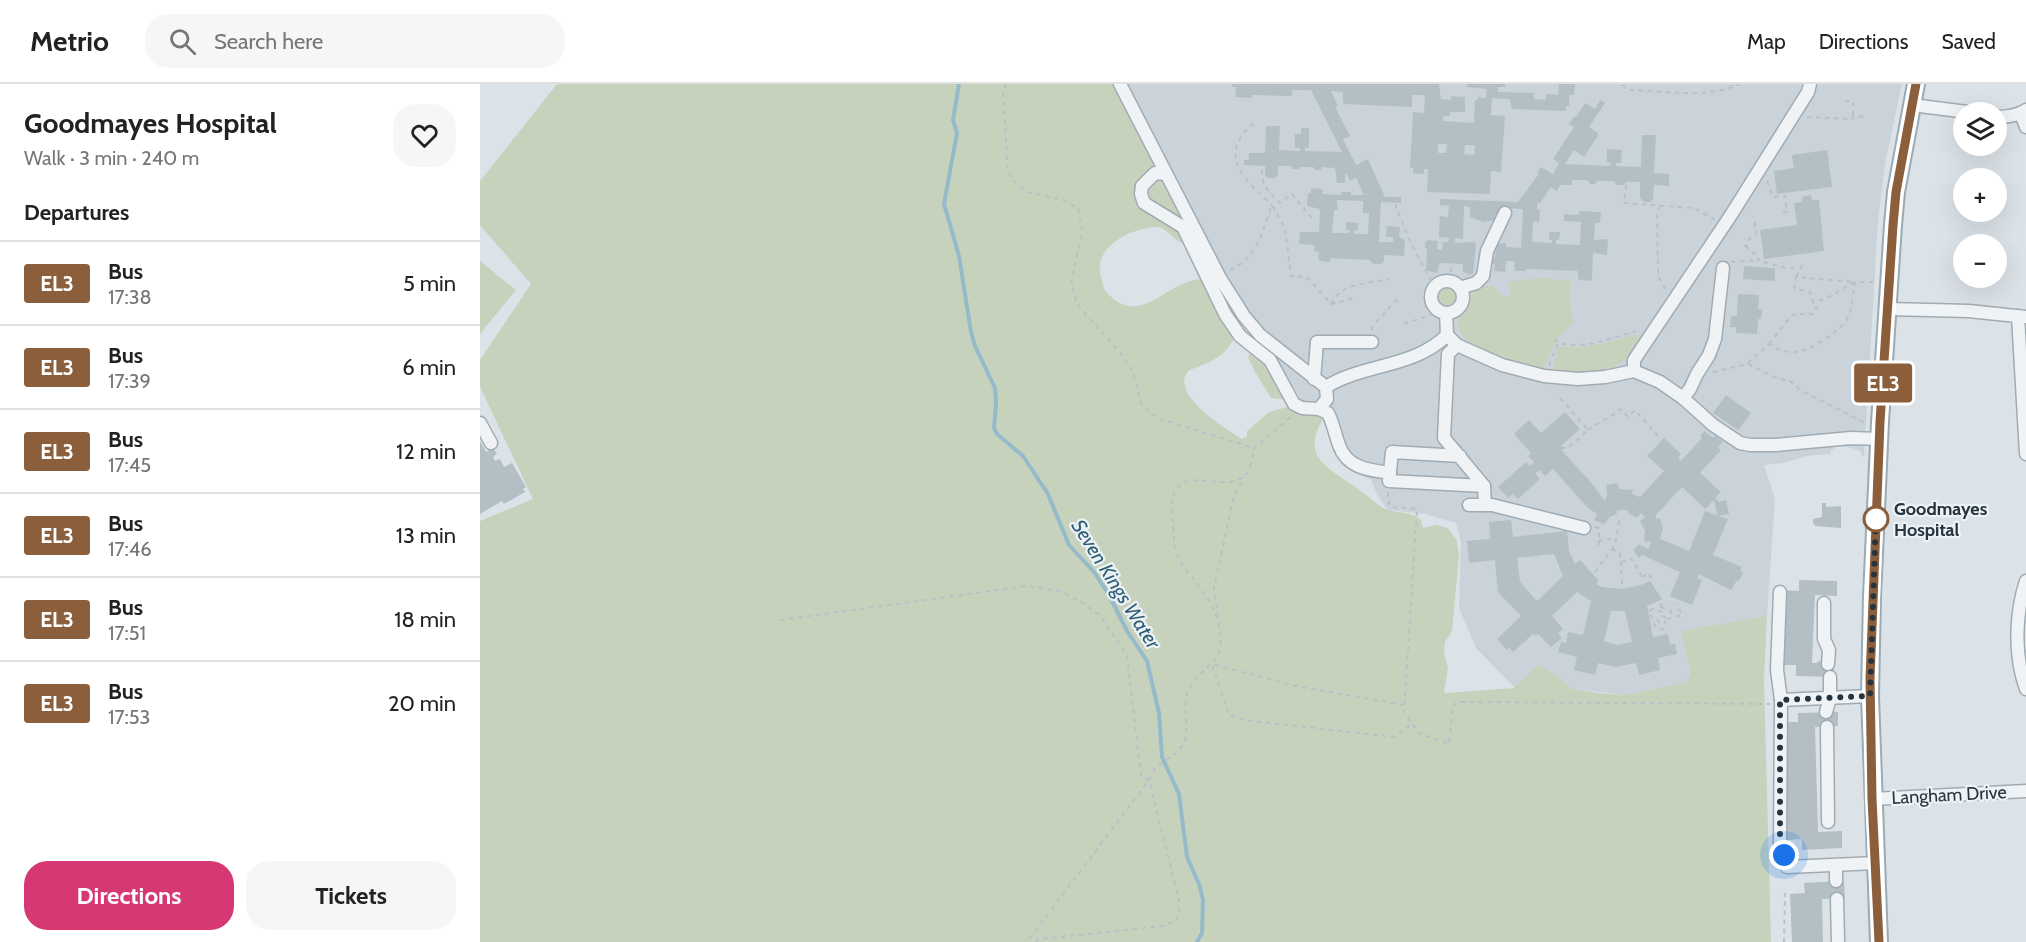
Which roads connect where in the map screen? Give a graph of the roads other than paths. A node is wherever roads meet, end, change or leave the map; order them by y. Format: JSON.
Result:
{"nodes":[{"id":1,"x":1120,"y":84,"type":"edge"},
{"id":2,"x":1810,"y":84,"type":"edge"},
{"id":3,"x":1916,"y":84,"type":"edge"},
{"id":4,"x":1912,"y":105,"type":"junction"},
{"id":5,"x":1953,"y":110,"type":"edge"},
{"id":6,"x":2024,"y":112,"type":"edge"},
{"id":7,"x":2007,"y":115,"type":"edge"},
{"id":8,"x":2026,"y":127,"type":"edge"},
{"id":9,"x":1166,"y":174,"type":"junction"},
{"id":10,"x":1505,"y":213,"type":"dead end"},
{"id":11,"x":1723,"y":268,"type":"road end"},
{"id":12,"x":1455,"y":284,"type":"junction"},
{"id":13,"x":1888,"y":309,"type":"junction"},
{"id":14,"x":1442,"y":311,"type":"junction"},
{"id":15,"x":2022,"y":317,"type":"edge"},
{"id":16,"x":1447,"y":335,"type":"junction"},
{"id":17,"x":1372,"y":342,"type":"road end"},
{"id":18,"x":1457,"y":345,"type":"junction"},
{"id":19,"x":1634,"y":370,"type":"junction"},
{"id":20,"x":1314,"y":379,"type":"junction"},
{"id":21,"x":1326,"y":387,"type":"junction"},
{"id":22,"x":1683,"y":398,"type":"junction"},
{"id":23,"x":2024,"y":402,"type":"edge"},
{"id":24,"x":1319,"y":409,"type":"junction"},
{"id":25,"x":480,"y":423,"type":"edge"},
{"id":26,"x":1879,"y":439,"type":"junction"},
{"id":27,"x":491,"y":443,"type":"dead end"},
{"id":28,"x":2026,"y":454,"type":"edge"},
{"id":29,"x":1460,"y":456,"type":"junction"},
{"id":30,"x":1389,"y":477,"type":"junction"},
{"id":31,"x":1484,"y":486,"type":"junction"},
{"id":32,"x":1469,"y":505,"type":"dead end"},
{"id":33,"x":1485,"y":505,"type":"junction"},
{"id":34,"x":1587,"y":526,"type":"road end"},
{"id":35,"x":2026,"y":581,"type":"edge"},
{"id":36,"x":1780,"y":592,"type":"dead end"},
{"id":37,"x":1824,"y":603,"type":"dead end"},
{"id":38,"x":1828,"y":664,"type":"dead end"},
{"id":39,"x":1830,"y":677,"type":"dead end"},
{"id":40,"x":2026,"y":689,"type":"edge"},
{"id":41,"x":1870,"y":696,"type":"junction"},
{"id":42,"x":1830,"y":698,"type":"junction"},
{"id":43,"x":1780,"y":701,"type":"junction"},
{"id":44,"x":1826,"y":712,"type":"dead end"},
{"id":45,"x":1827,"y":727,"type":"dead end"},
{"id":46,"x":2026,"y":791,"type":"edge"},
{"id":47,"x":1872,"y":799,"type":"junction"},
{"id":48,"x":1828,"y":822,"type":"dead end"},
{"id":49,"x":1876,"y":863,"type":"junction"},
{"id":50,"x":1836,"y":866,"type":"junction"},
{"id":51,"x":1836,"y":881,"type":"dead end"},
{"id":52,"x":1837,"y":899,"type":"dead end"},
{"id":53,"x":1838,"y":942,"type":"edge"},
{"id":54,"x":1879,"y":942,"type":"edge"}],
"edges":[{"from":1,"to":9,"type":"street"},
{"from":2,"to":19,"type":"street"},
{"from":3,"to":4,"type":"main road"},
{"from":4,"to":5,"type":"street"},
{"from":4,"to":13,"type":"main road"},
{"from":6,"to":7,"type":"street"},
{"from":6,"to":8,"type":"street"},
{"from":9,"to":20,"type":"street"},
{"from":9,"to":24,"type":"street"},
{"from":10,"to":12,"type":"street"},
{"from":11,"to":22,"type":"street"},
{"from":12,"to":14,"type":"street"},
{"from":12,"to":14,"type":"street"},
{"from":13,"to":15,"type":"street"},
{"from":13,"to":26,"type":"main road"},
{"from":14,"to":16,"type":"street"},
{"from":15,"to":23,"type":"street"},
{"from":16,"to":18,"type":"street"},
{"from":16,"to":21,"type":"street"},
{"from":17,"to":20,"type":"street"},
{"from":18,"to":19,"type":"street"},
{"from":18,"to":29,"type":"street"},
{"from":19,"to":22,"type":"street"},
{"from":20,"to":21,"type":"street"},
{"from":21,"to":24,"type":"street"},
{"from":22,"to":26,"type":"street"},
{"from":23,"to":28,"type":"street"},
{"from":24,"to":30,"type":"street"},
{"from":25,"to":27,"type":"street"},
{"from":26,"to":41,"type":"main road"},
{"from":29,"to":30,"type":"street"},
{"from":29,"to":31,"type":"street"},
{"from":30,"to":31,"type":"street"},
{"from":31,"to":33,"type":"street"},
{"from":32,"to":33,"type":"street"},
{"from":33,"to":34,"type":"street"},
{"from":35,"to":40,"type":"street"},
{"from":36,"to":43,"type":"street"},
{"from":37,"to":38,"type":"street"},
{"from":39,"to":42,"type":"street"},
{"from":41,"to":42,"type":"street"},
{"from":41,"to":47,"type":"main road"},
{"from":42,"to":43,"type":"street"},
{"from":42,"to":44,"type":"street"},
{"from":43,"to":50,"type":"street"},
{"from":45,"to":48,"type":"street"},
{"from":46,"to":47,"type":"street","name":"Langham Drive"},
{"from":47,"to":49,"type":"main road"},
{"from":49,"to":50,"type":"street"},
{"from":49,"to":54,"type":"main road"},
{"from":50,"to":51,"type":"street"},
{"from":52,"to":53,"type":"street"}]}
